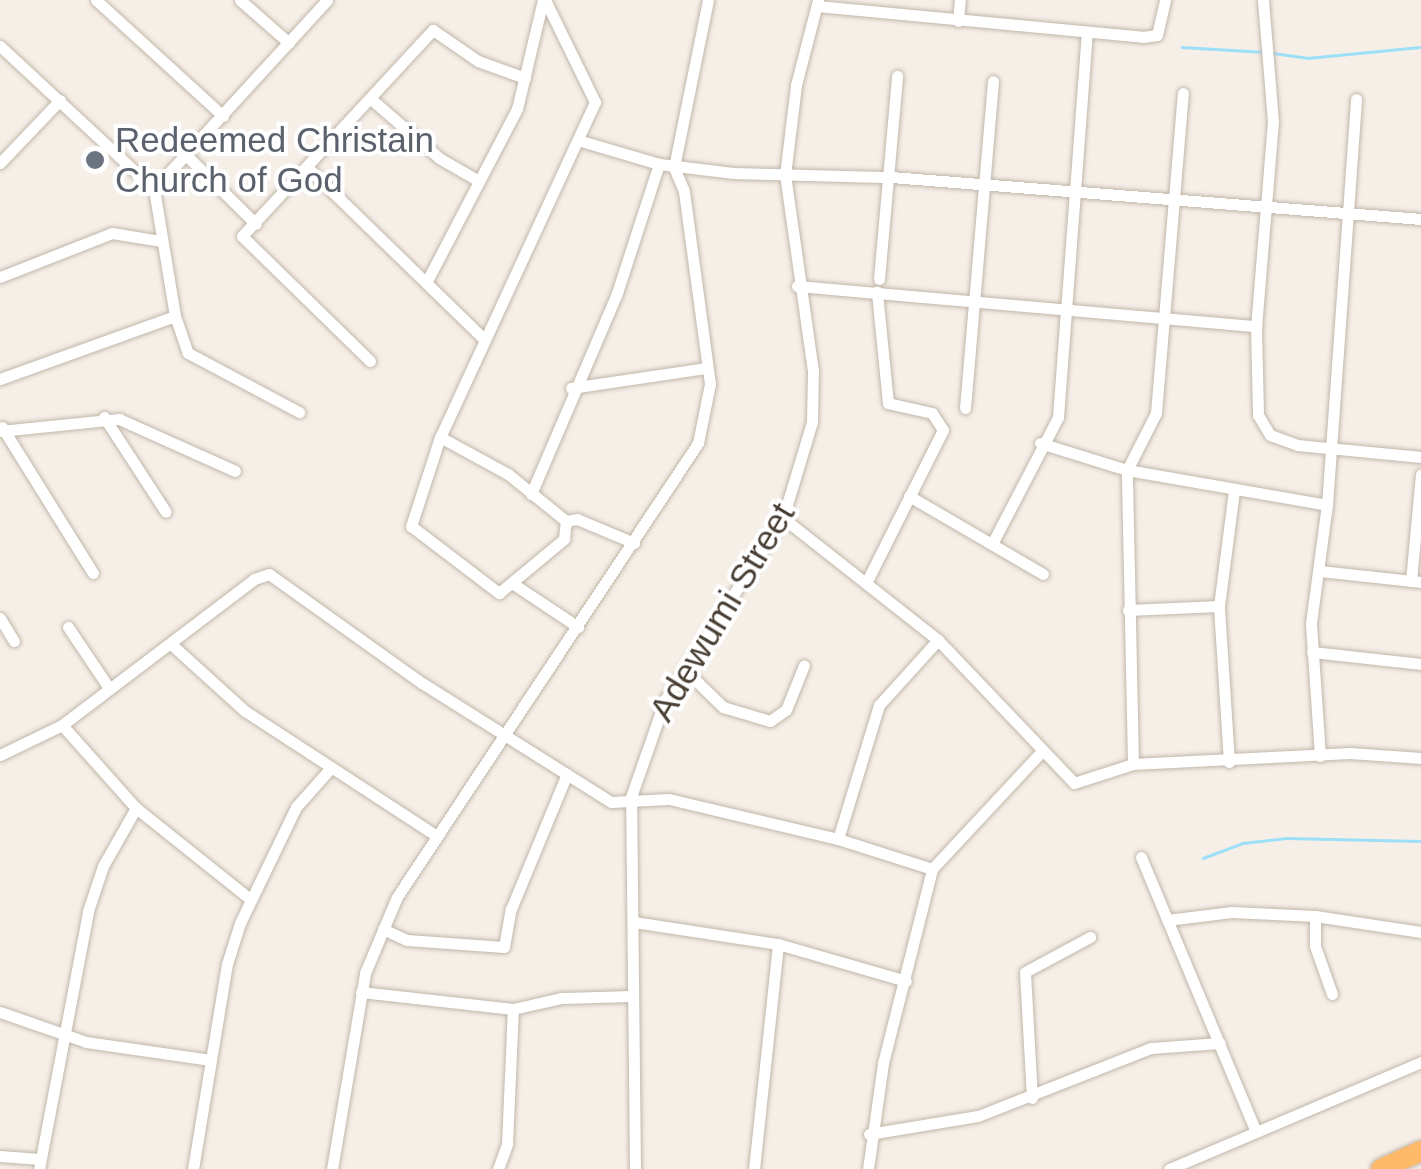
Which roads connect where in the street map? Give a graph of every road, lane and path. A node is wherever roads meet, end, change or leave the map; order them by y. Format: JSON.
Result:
{"nodes":[{"id":1,"x":96,"y":0,"type":"edge"},
{"id":2,"x":240,"y":0,"type":"edge"},
{"id":3,"x":327,"y":0,"type":"edge"},
{"id":4,"x":544,"y":0,"type":"edge"},
{"id":5,"x":708,"y":0,"type":"edge"},
{"id":6,"x":960,"y":0,"type":"edge"},
{"id":7,"x":1166,"y":0,"type":"edge"},
{"id":8,"x":1262,"y":0,"type":"edge"},
{"id":9,"x":818,"y":3,"type":"edge"},
{"id":10,"x":958,"y":21,"type":"junction"},
{"id":11,"x":1087,"y":32,"type":"junction"},
{"id":12,"x":289,"y":43,"type":"junction"},
{"id":13,"x":0,"y":46,"type":"edge"},
{"id":14,"x":897,"y":76,"type":"dead end"},
{"id":15,"x":525,"y":78,"type":"junction"},
{"id":16,"x":993,"y":81,"type":"dead end"},
{"id":17,"x":1183,"y":93,"type":"dead end"},
{"id":18,"x":371,"y":99,"type":"junction"},
{"id":19,"x":1356,"y":99,"type":"dead end"},
{"id":20,"x":60,"y":100,"type":"junction"},
{"id":21,"x":223,"y":116,"type":"junction"},
{"id":22,"x":581,"y":140,"type":"junction"},
{"id":23,"x":186,"y":155,"type":"junction"},
{"id":24,"x":0,"y":163,"type":"edge"},
{"id":25,"x":659,"y":164,"type":"junction"},
{"id":26,"x":674,"y":167,"type":"junction"},
{"id":27,"x":308,"y":169,"type":"junction"},
{"id":28,"x":785,"y":176,"type":"junction"},
{"id":29,"x":891,"y":177,"type":"junction"},
{"id":30,"x":479,"y":181,"type":"junction"},
{"id":31,"x":984,"y":184,"type":"junction"},
{"id":32,"x":154,"y":188,"type":"junction"},
{"id":33,"x":1080,"y":194,"type":"junction"},
{"id":34,"x":1177,"y":202,"type":"junction"},
{"id":35,"x":1267,"y":210,"type":"junction"},
{"id":36,"x":1346,"y":215,"type":"junction"},
{"id":37,"x":1421,"y":219,"type":"edge"},
{"id":38,"x":256,"y":224,"type":"junction"},
{"id":39,"x":161,"y":241,"type":"junction"},
{"id":40,"x":0,"y":276,"type":"edge"},
{"id":41,"x":428,"y":279,"type":"junction"},
{"id":42,"x":878,"y":285,"type":"junction"},
{"id":43,"x":797,"y":286,"type":"junction"},
{"id":44,"x":975,"y":303,"type":"junction"},
{"id":45,"x":1068,"y":312,"type":"junction"},
{"id":46,"x":1163,"y":315,"type":"junction"},
{"id":47,"x":175,"y":316,"type":"junction"},
{"id":48,"x":1256,"y":326,"type":"junction"},
{"id":49,"x":485,"y":340,"type":"junction"},
{"id":50,"x":370,"y":360,"type":"dead end"},
{"id":51,"x":707,"y":368,"type":"junction"},
{"id":52,"x":0,"y":379,"type":"edge"},
{"id":53,"x":572,"y":388,"type":"junction"},
{"id":54,"x":965,"y":408,"type":"dead end"},
{"id":55,"x":299,"y":412,"type":"dead end"},
{"id":56,"x":104,"y":417,"type":"junction"},
{"id":57,"x":1,"y":428,"type":"edge"},
{"id":58,"x":440,"y":437,"type":"junction"},
{"id":59,"x":1040,"y":443,"type":"junction"},
{"id":60,"x":1327,"y":450,"type":"junction"},
{"id":61,"x":1421,"y":457,"type":"edge"},
{"id":62,"x":1127,"y":470,"type":"junction"},
{"id":63,"x":235,"y":471,"type":"dead end"},
{"id":64,"x":1421,"y":474,"type":"edge"},
{"id":65,"x":1234,"y":491,"type":"junction"},
{"id":66,"x":531,"y":494,"type":"junction"},
{"id":67,"x":908,"y":496,"type":"junction"},
{"id":68,"x":1327,"y":505,"type":"junction"},
{"id":69,"x":166,"y":512,"type":"dead end"},
{"id":70,"x":783,"y":518,"type":"junction"},
{"id":71,"x":566,"y":521,"type":"junction"},
{"id":72,"x":993,"y":542,"type":"junction"},
{"id":73,"x":634,"y":543,"type":"junction"},
{"id":74,"x":1320,"y":571,"type":"junction"},
{"id":75,"x":93,"y":574,"type":"dead end"},
{"id":76,"x":1043,"y":574,"type":"dead end"},
{"id":77,"x":1416,"y":582,"type":"edge"},
{"id":78,"x":866,"y":583,"type":"junction"},
{"id":79,"x":515,"y":585,"type":"junction"},
{"id":80,"x":1219,"y":606,"type":"junction"},
{"id":81,"x":1128,"y":610,"type":"junction"},
{"id":82,"x":0,"y":618,"type":"edge"},
{"id":83,"x":68,"y":627,"type":"dead end"},
{"id":84,"x":578,"y":627,"type":"junction"},
{"id":85,"x":938,"y":640,"type":"junction"},
{"id":86,"x":14,"y":641,"type":"dead end"},
{"id":87,"x":171,"y":644,"type":"junction"},
{"id":88,"x":1312,"y":652,"type":"junction"},
{"id":89,"x":1421,"y":664,"type":"edge"},
{"id":90,"x":804,"y":666,"type":"dead end"},
{"id":91,"x":686,"y":671,"type":"junction"},
{"id":92,"x":109,"y":688,"type":"junction"},
{"id":93,"x":62,"y":725,"type":"junction"},
{"id":94,"x":508,"y":736,"type":"junction"},
{"id":95,"x":1042,"y":750,"type":"junction"},
{"id":96,"x":0,"y":755,"type":"edge"},
{"id":97,"x":1320,"y":756,"type":"junction"},
{"id":98,"x":1421,"y":758,"type":"edge"},
{"id":99,"x":1229,"y":762,"type":"junction"},
{"id":100,"x":1134,"y":764,"type":"junction"},
{"id":101,"x":328,"y":770,"type":"junction"},
{"id":102,"x":566,"y":774,"type":"junction"},
{"id":103,"x":631,"y":797,"type":"junction"},
{"id":104,"x":136,"y":808,"type":"junction"},
{"id":105,"x":434,"y":834,"type":"junction"},
{"id":106,"x":838,"y":839,"type":"junction"},
{"id":107,"x":1142,"y":857,"type":"dead end"},
{"id":108,"x":932,"y":869,"type":"junction"},
{"id":109,"x":250,"y":899,"type":"junction"},
{"id":110,"x":1315,"y":916,"type":"junction"},
{"id":111,"x":1167,"y":920,"type":"junction"},
{"id":112,"x":634,"y":922,"type":"junction"},
{"id":113,"x":384,"y":929,"type":"junction"},
{"id":114,"x":1421,"y":932,"type":"edge"},
{"id":115,"x":1090,"y":937,"type":"dead end"},
{"id":116,"x":778,"y":944,"type":"junction"},
{"id":117,"x":906,"y":980,"type":"junction"},
{"id":118,"x":361,"y":992,"type":"junction"},
{"id":119,"x":1332,"y":994,"type":"dead end"},
{"id":120,"x":633,"y":996,"type":"junction"},
{"id":121,"x":513,"y":1008,"type":"junction"},
{"id":122,"x":0,"y":1012,"type":"edge"},
{"id":123,"x":66,"y":1034,"type":"junction"},
{"id":124,"x":1220,"y":1043,"type":"junction"},
{"id":125,"x":211,"y":1060,"type":"junction"},
{"id":126,"x":1421,"y":1062,"type":"edge"},
{"id":127,"x":1032,"y":1098,"type":"junction"},
{"id":128,"x":1256,"y":1132,"type":"junction"},
{"id":129,"x":869,"y":1134,"type":"junction"},
{"id":130,"x":1421,"y":1151,"type":"edge"},
{"id":131,"x":0,"y":1156,"type":"edge"},
{"id":132,"x":40,"y":1164,"type":"edge"},
{"id":133,"x":192,"y":1169,"type":"edge"},
{"id":134,"x":332,"y":1169,"type":"edge"},
{"id":135,"x":498,"y":1169,"type":"edge"},
{"id":136,"x":635,"y":1169,"type":"edge"},
{"id":137,"x":754,"y":1169,"type":"edge"},
{"id":138,"x":868,"y":1169,"type":"edge"},
{"id":139,"x":1169,"y":1169,"type":"edge"},
{"id":140,"x":1382,"y":1169,"type":"edge"}],
"edges":[{"from":1,"to":21,"type":"street"},
{"from":2,"to":12,"type":"street"},
{"from":3,"to":12,"type":"street"},
{"from":4,"to":15,"type":"street"},
{"from":4,"to":22,"type":"street"},
{"from":5,"to":26,"type":"street"},
{"from":6,"to":10,"type":"street"},
{"from":7,"to":11,"type":"street"},
{"from":8,"to":35,"type":"street"},
{"from":9,"to":10,"type":"street"},
{"from":9,"to":28,"type":"street","name":"Adewumi Street"},
{"from":10,"to":11,"type":"street"},
{"from":11,"to":33,"type":"street"},
{"from":12,"to":21,"type":"street"},
{"from":13,"to":20,"type":"street"},
{"from":14,"to":29,"type":"street"},
{"from":15,"to":18,"type":"street"},
{"from":15,"to":30,"type":"street"},
{"from":16,"to":31,"type":"street"},
{"from":17,"to":34,"type":"street"},
{"from":18,"to":27,"type":"street"},
{"from":18,"to":30,"type":"street"},
{"from":19,"to":36,"type":"street"},
{"from":20,"to":24,"type":"street"},
{"from":20,"to":32,"type":"street"},
{"from":21,"to":23,"type":"street"},
{"from":22,"to":25,"type":"street"},
{"from":22,"to":49,"type":"street"},
{"from":23,"to":32,"type":"street"},
{"from":23,"to":38,"type":"street"},
{"from":25,"to":26,"type":"street"},
{"from":25,"to":53,"type":"street"},
{"from":26,"to":28,"type":"street"},
{"from":26,"to":51,"type":"street"},
{"from":27,"to":38,"type":"street"},
{"from":27,"to":41,"type":"street"},
{"from":28,"to":29,"type":"street"},
{"from":28,"to":43,"type":"street","name":"Adewumi Street"},
{"from":29,"to":31,"type":"street"},
{"from":29,"to":42,"type":"street"},
{"from":30,"to":41,"type":"street"},
{"from":31,"to":33,"type":"street"},
{"from":31,"to":44,"type":"street"},
{"from":32,"to":39,"type":"street"},
{"from":33,"to":34,"type":"street"},
{"from":33,"to":45,"type":"street"},
{"from":34,"to":35,"type":"street"},
{"from":34,"to":46,"type":"street"},
{"from":35,"to":36,"type":"street"},
{"from":35,"to":48,"type":"street"},
{"from":36,"to":37,"type":"street"},
{"from":36,"to":60,"type":"street"},
{"from":38,"to":50,"type":"street"},
{"from":39,"to":40,"type":"street"},
{"from":39,"to":47,"type":"street"},
{"from":41,"to":49,"type":"street"},
{"from":42,"to":43,"type":"street"},
{"from":42,"to":44,"type":"street"},
{"from":42,"to":67,"type":"street"},
{"from":43,"to":70,"type":"street","name":"Adewumi Street"},
{"from":44,"to":45,"type":"street"},
{"from":44,"to":54,"type":"street"},
{"from":45,"to":46,"type":"street"},
{"from":45,"to":59,"type":"street"},
{"from":46,"to":48,"type":"street"},
{"from":46,"to":62,"type":"street"},
{"from":47,"to":52,"type":"street"},
{"from":47,"to":55,"type":"street"},
{"from":48,"to":60,"type":"street"},
{"from":49,"to":58,"type":"street"},
{"from":51,"to":53,"type":"street"},
{"from":51,"to":73,"type":"street"},
{"from":53,"to":66,"type":"street"},
{"from":56,"to":57,"type":"street"},
{"from":56,"to":63,"type":"street"},
{"from":56,"to":69,"type":"street"},
{"from":57,"to":75,"type":"street"},
{"from":58,"to":66,"type":"street"},
{"from":58,"to":79,"type":"street"},
{"from":59,"to":62,"type":"street"},
{"from":59,"to":72,"type":"street"},
{"from":60,"to":61,"type":"street"},
{"from":60,"to":68,"type":"street"},
{"from":62,"to":65,"type":"street"},
{"from":62,"to":81,"type":"street"},
{"from":64,"to":77,"type":"street"},
{"from":65,"to":68,"type":"street"},
{"from":65,"to":80,"type":"street"},
{"from":66,"to":71,"type":"street"},
{"from":67,"to":72,"type":"street"},
{"from":67,"to":78,"type":"street"},
{"from":68,"to":74,"type":"street"},
{"from":70,"to":78,"type":"street"},
{"from":70,"to":91,"type":"street","name":"Adewumi Street"},
{"from":71,"to":73,"type":"street"},
{"from":71,"to":79,"type":"street"},
{"from":72,"to":76,"type":"street"},
{"from":73,"to":84,"type":"street"},
{"from":74,"to":77,"type":"street"},
{"from":74,"to":88,"type":"street"},
{"from":78,"to":85,"type":"street"},
{"from":79,"to":84,"type":"street"},
{"from":80,"to":81,"type":"street"},
{"from":80,"to":99,"type":"street"},
{"from":81,"to":100,"type":"street"},
{"from":82,"to":86,"type":"street"},
{"from":83,"to":92,"type":"street"},
{"from":84,"to":94,"type":"street"},
{"from":85,"to":95,"type":"street"},
{"from":85,"to":106,"type":"street"},
{"from":87,"to":92,"type":"street"},
{"from":87,"to":94,"type":"street"},
{"from":87,"to":101,"type":"street"},
{"from":88,"to":89,"type":"street"},
{"from":88,"to":97,"type":"street"},
{"from":90,"to":91,"type":"street"},
{"from":91,"to":103,"type":"street","name":"Adewumi Street"},
{"from":92,"to":93,"type":"street"},
{"from":93,"to":96,"type":"street"},
{"from":93,"to":104,"type":"street"},
{"from":94,"to":102,"type":"street"},
{"from":94,"to":105,"type":"street"},
{"from":95,"to":100,"type":"street"},
{"from":95,"to":108,"type":"street"},
{"from":97,"to":98,"type":"street"},
{"from":97,"to":99,"type":"street"},
{"from":99,"to":100,"type":"street"},
{"from":101,"to":105,"type":"street"},
{"from":101,"to":109,"type":"street"},
{"from":102,"to":103,"type":"street"},
{"from":102,"to":113,"type":"street"},
{"from":103,"to":106,"type":"street"},
{"from":103,"to":112,"type":"street","name":"Adewumi Street"},
{"from":104,"to":109,"type":"street"},
{"from":104,"to":123,"type":"street"},
{"from":105,"to":113,"type":"street"},
{"from":106,"to":108,"type":"street"},
{"from":107,"to":111,"type":"street"},
{"from":108,"to":117,"type":"street"},
{"from":109,"to":125,"type":"street"},
{"from":110,"to":111,"type":"street"},
{"from":110,"to":114,"type":"street"},
{"from":110,"to":119,"type":"street"},
{"from":111,"to":124,"type":"street"},
{"from":112,"to":116,"type":"street"},
{"from":112,"to":120,"type":"street","name":"Adewumi Street"},
{"from":113,"to":118,"type":"street"},
{"from":115,"to":127,"type":"street"},
{"from":116,"to":117,"type":"street"},
{"from":116,"to":137,"type":"street"},
{"from":117,"to":129,"type":"street"},
{"from":118,"to":121,"type":"street"},
{"from":118,"to":134,"type":"street"},
{"from":120,"to":121,"type":"street"},
{"from":120,"to":136,"type":"street","name":"Adewumi Street"},
{"from":121,"to":135,"type":"street"},
{"from":122,"to":123,"type":"street"},
{"from":123,"to":125,"type":"street"},
{"from":123,"to":132,"type":"street"},
{"from":124,"to":127,"type":"street"},
{"from":124,"to":128,"type":"street"},
{"from":125,"to":133,"type":"street"},
{"from":126,"to":128,"type":"street"},
{"from":127,"to":129,"type":"street"},
{"from":128,"to":139,"type":"street"},
{"from":129,"to":138,"type":"street"},
{"from":130,"to":140,"type":"highway"},
{"from":131,"to":132,"type":"street"}]}
